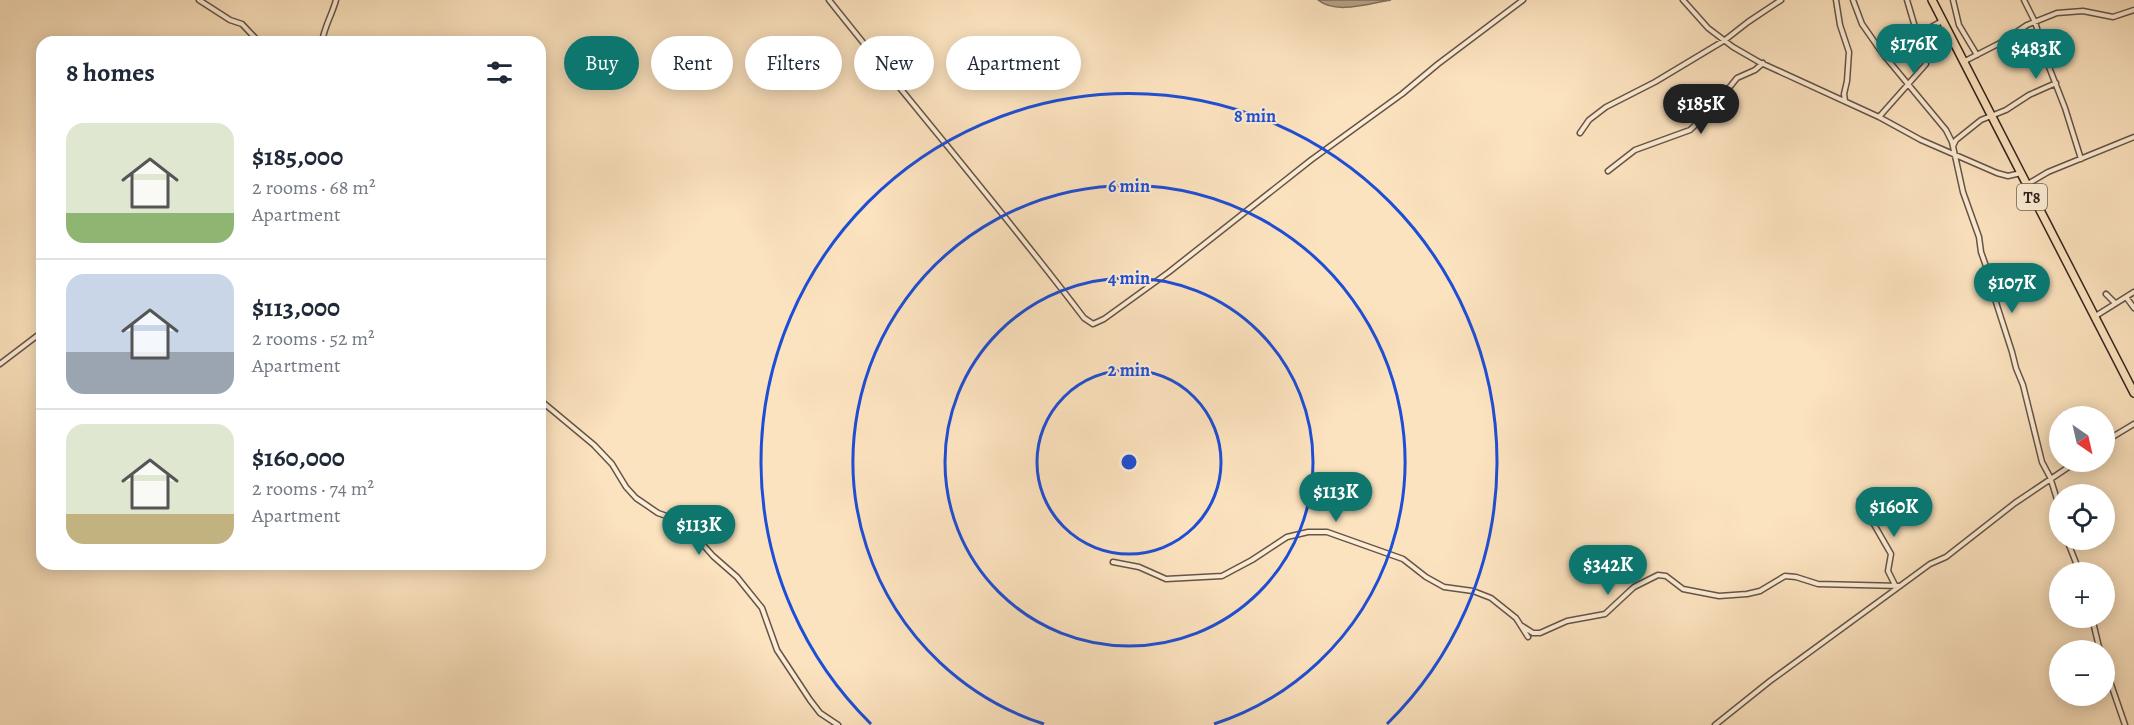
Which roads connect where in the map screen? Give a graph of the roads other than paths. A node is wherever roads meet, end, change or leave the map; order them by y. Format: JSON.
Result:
{"nodes":[{"id":1,"x":199,"y":0,"type":"edge"},
{"id":2,"x":336,"y":0,"type":"edge"},
{"id":3,"x":830,"y":0,"type":"edge"},
{"id":4,"x":1523,"y":0,"type":"edge"},
{"id":5,"x":1683,"y":0,"type":"edge"},
{"id":6,"x":1781,"y":0,"type":"edge"},
{"id":7,"x":1836,"y":0,"type":"edge"},
{"id":8,"x":1853,"y":0,"type":"edge"},
{"id":9,"x":1907,"y":0,"type":"edge"},
{"id":10,"x":1932,"y":0,"type":"edge"},
{"id":11,"x":1953,"y":0,"type":"edge"},
{"id":12,"x":2024,"y":0,"type":"edge"},
{"id":13,"x":2134,"y":10,"type":"edge"},
{"id":14,"x":1942,"y":21,"type":"junction"},
{"id":15,"x":2035,"y":22,"type":"junction"},
{"id":16,"x":1917,"y":35,"type":"junction"},
{"id":17,"x":253,"y":36,"type":"edge"},
{"id":18,"x":323,"y":36,"type":"edge"},
{"id":19,"x":1725,"y":40,"type":"junction"},
{"id":20,"x":1883,"y":54,"type":"junction"},
{"id":21,"x":1977,"y":56,"type":"junction"},
{"id":22,"x":1963,"y":62,"type":"junction"},
{"id":23,"x":1763,"y":63,"type":"junction"},
{"id":24,"x":2056,"y":83,"type":"junction"},
{"id":25,"x":1908,"y":85,"type":"junction"},
{"id":26,"x":1845,"y":102,"type":"junction"},
{"id":27,"x":1992,"y":116,"type":"junction"},
{"id":28,"x":1879,"y":117,"type":"junction"},
{"id":29,"x":1580,"y":133,"type":"dead end"},
{"id":30,"x":2134,"y":137,"type":"edge"},
{"id":31,"x":1953,"y":147,"type":"junction"},
{"id":32,"x":1953,"y":154,"type":"junction"},
{"id":33,"x":2081,"y":159,"type":"junction"},
{"id":34,"x":1608,"y":171,"type":"dead end"},
{"id":35,"x":2021,"y":173,"type":"junction"},
{"id":36,"x":2026,"y":185,"type":"junction"},
{"id":37,"x":2134,"y":292,"type":"edge"},
{"id":38,"x":2106,"y":294,"type":"dead end"},
{"id":39,"x":2126,"y":297,"type":"junction"},
{"id":40,"x":2115,"y":303,"type":"junction"},
{"id":41,"x":2134,"y":308,"type":"edge"},
{"id":42,"x":2094,"y":317,"type":"junction"},
{"id":43,"x":36,"y":337,"type":"edge"},
{"id":44,"x":0,"y":364,"type":"edge"},
{"id":45,"x":2134,"y":393,"type":"edge"},
{"id":46,"x":546,"y":405,"type":"edge"},
{"id":47,"x":2134,"y":424,"type":"edge"},
{"id":48,"x":2115,"y":435,"type":"edge"},
{"id":49,"x":2061,"y":472,"type":"edge"},
{"id":50,"x":2051,"y":479,"type":"junction"},
{"id":51,"x":2052,"y":484,"type":"edge"},
{"id":52,"x":1860,"y":500,"type":"dead end"},
{"id":53,"x":1113,"y":562,"type":"dead end"},
{"id":54,"x":1897,"y":586,"type":"junction"},
{"id":55,"x":1522,"y":626,"type":"junction"},
{"id":56,"x":1528,"y":637,"type":"dead end"},
{"id":57,"x":2115,"y":696,"type":"edge"},
{"id":58,"x":838,"y":725,"type":"edge"},
{"id":59,"x":1715,"y":725,"type":"edge"},
{"id":60,"x":2125,"y":725,"type":"edge"}],
"edges":[{"from":1,"to":17,"type":"street"},
{"from":2,"to":18,"type":"street"},
{"from":3,"to":4,"type":"street"},
{"from":5,"to":19,"type":"street"},
{"from":6,"to":19,"type":"street"},
{"from":7,"to":26,"type":"street"},
{"from":8,"to":20,"type":"street"},
{"from":9,"to":16,"type":"street"},
{"from":10,"to":14,"type":"highway","number":"T8"},
{"from":11,"to":21,"type":"street"},
{"from":12,"to":15,"type":"street"},
{"from":13,"to":15,"type":"street"},
{"from":14,"to":16,"type":"street"},
{"from":14,"to":22,"type":"highway","number":"T8"},
{"from":15,"to":21,"type":"street"},
{"from":15,"to":24,"type":"street"},
{"from":16,"to":20,"type":"street"},
{"from":16,"to":25,"type":"street"},
{"from":19,"to":23,"type":"street"},
{"from":19,"to":29,"type":"street"},
{"from":20,"to":25,"type":"street"},
{"from":21,"to":22,"type":"street"},
{"from":22,"to":27,"type":"highway","number":"T8"},
{"from":23,"to":26,"type":"street"},
{"from":23,"to":34,"type":"street"},
{"from":24,"to":27,"type":"street"},
{"from":24,"to":33,"type":"street"},
{"from":25,"to":28,"type":"street"},
{"from":25,"to":31,"type":"street"},
{"from":26,"to":28,"type":"street"},
{"from":27,"to":31,"type":"street"},
{"from":27,"to":35,"type":"highway","number":"T8"},
{"from":28,"to":32,"type":"street"},
{"from":30,"to":33,"type":"street"},
{"from":31,"to":32,"type":"street"},
{"from":32,"to":35,"type":"street"},
{"from":32,"to":50,"type":"street"},
{"from":33,"to":36,"type":"street"},
{"from":35,"to":36,"type":"highway","number":"T8"},
{"from":36,"to":42,"type":"highway","number":"T8"},
{"from":37,"to":39,"type":"street"},
{"from":38,"to":40,"type":"street"},
{"from":39,"to":40,"type":"street"},
{"from":39,"to":41,"type":"street"},
{"from":40,"to":42,"type":"street"},
{"from":42,"to":45,"type":"highway","number":"T8"},
{"from":43,"to":44,"type":"street"},
{"from":46,"to":58,"type":"street"},
{"from":47,"to":48,"type":"street"},
{"from":49,"to":50,"type":"street"},
{"from":50,"to":51,"type":"street"},
{"from":50,"to":54,"type":"street"},
{"from":52,"to":54,"type":"street"},
{"from":53,"to":55,"type":"street"},
{"from":54,"to":55,"type":"street"},
{"from":54,"to":59,"type":"street"},
{"from":55,"to":56,"type":"street"},
{"from":57,"to":60,"type":"street"}]}
